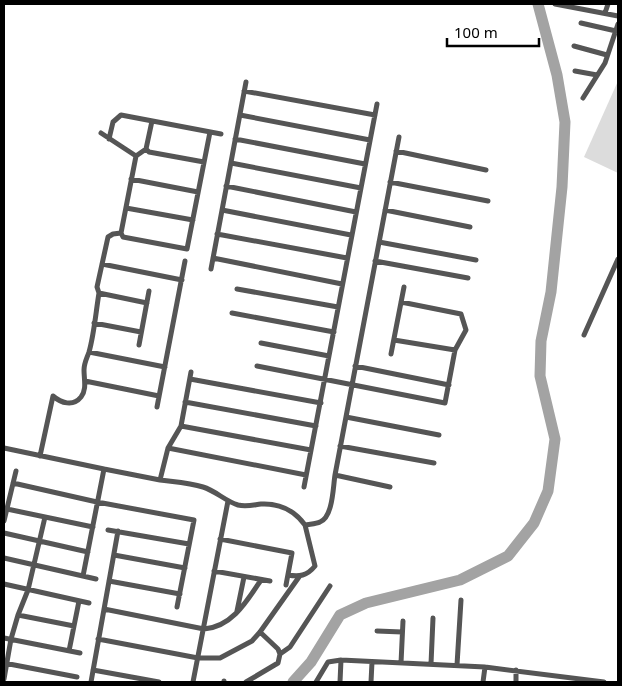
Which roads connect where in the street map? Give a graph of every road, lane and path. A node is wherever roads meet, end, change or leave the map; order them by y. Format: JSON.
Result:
{"nodes":[{"id":1,"x":555,"y":4,"type":"edge"},
{"id":2,"x":608,"y":4,"type":"edge"},
{"id":3,"x":605,"y":13,"type":"junction"},
{"id":4,"x":618,"y":16,"type":"edge"},
{"id":5,"x":581,"y":23,"type":"dead end"},
{"id":6,"x":618,"y":24,"type":"edge"},
{"id":7,"x":616,"y":32,"type":"junction"},
{"id":8,"x":574,"y":46,"type":"dead end"},
{"id":9,"x":608,"y":55,"type":"junction"},
{"id":10,"x":575,"y":71,"type":"dead end"},
{"id":11,"x":597,"y":75,"type":"junction"},
{"id":12,"x":246,"y":82,"type":"dead end"},
{"id":13,"x":244,"y":91,"type":"junction"},
{"id":14,"x":583,"y":98,"type":"dead end"},
{"id":15,"x":377,"y":104,"type":"dead end"},
{"id":16,"x":240,"y":115,"type":"junction"},
{"id":17,"x":375,"y":115,"type":"junction"},
{"id":18,"x":152,"y":121,"type":"junction"},
{"id":19,"x":210,"y":132,"type":"junction"},
{"id":20,"x":102,"y":133,"type":"dead end"},
{"id":21,"x":221,"y":134,"type":"dead end"},
{"id":22,"x":399,"y":137,"type":"dead end"},
{"id":23,"x":109,"y":139,"type":"junction"},
{"id":24,"x":235,"y":139,"type":"junction"},
{"id":25,"x":370,"y":140,"type":"junction"},
{"id":26,"x":146,"y":149,"type":"junction"},
{"id":27,"x":396,"y":151,"type":"junction"},
{"id":28,"x":136,"y":156,"type":"junction"},
{"id":29,"x":204,"y":162,"type":"junction"},
{"id":30,"x":231,"y":163,"type":"junction"},
{"id":31,"x":365,"y":164,"type":"junction"},
{"id":32,"x":486,"y":170,"type":"dead end"},
{"id":33,"x":131,"y":179,"type":"junction"},
{"id":34,"x":390,"y":182,"type":"junction"},
{"id":35,"x":226,"y":186,"type":"junction"},
{"id":36,"x":360,"y":188,"type":"junction"},
{"id":37,"x":198,"y":192,"type":"junction"},
{"id":38,"x":488,"y":201,"type":"dead end"},
{"id":39,"x":126,"y":208,"type":"junction"},
{"id":40,"x":222,"y":210,"type":"junction"},
{"id":41,"x":385,"y":210,"type":"junction"},
{"id":42,"x":356,"y":212,"type":"junction"},
{"id":43,"x":193,"y":220,"type":"junction"},
{"id":44,"x":470,"y":227,"type":"dead end"},
{"id":45,"x":121,"y":233,"type":"junction"},
{"id":46,"x":217,"y":234,"type":"junction"},
{"id":47,"x":351,"y":235,"type":"junction"},
{"id":48,"x":379,"y":242,"type":"junction"},
{"id":49,"x":213,"y":258,"type":"junction"},
{"id":50,"x":347,"y":258,"type":"junction"},
{"id":51,"x":618,"y":259,"type":"edge"},
{"id":52,"x":375,"y":260,"type":"junction"},
{"id":53,"x":476,"y":260,"type":"dead end"},
{"id":54,"x":185,"y":261,"type":"dead end"},
{"id":55,"x":102,"y":264,"type":"junction"},
{"id":56,"x":211,"y":269,"type":"dead end"},
{"id":57,"x":468,"y":278,"type":"dead end"},
{"id":58,"x":182,"y":280,"type":"junction"},
{"id":59,"x":342,"y":284,"type":"junction"},
{"id":60,"x":404,"y":287,"type":"dead end"},
{"id":61,"x":237,"y":289,"type":"dead end"},
{"id":62,"x":149,"y":291,"type":"dead end"},
{"id":63,"x":99,"y":294,"type":"junction"},
{"id":64,"x":401,"y":302,"type":"junction"},
{"id":65,"x":147,"y":303,"type":"junction"},
{"id":66,"x":338,"y":308,"type":"junction"},
{"id":67,"x":232,"y":313,"type":"dead end"},
{"id":68,"x":94,"y":323,"type":"junction"},
{"id":69,"x":142,"y":332,"type":"junction"},
{"id":70,"x":334,"y":332,"type":"junction"},
{"id":71,"x":584,"y":334,"type":"dead end"},
{"id":72,"x":394,"y":340,"type":"junction"},
{"id":73,"x":260,"y":343,"type":"dead end"},
{"id":74,"x":139,"y":344,"type":"dead end"},
{"id":75,"x":455,"y":350,"type":"junction"},
{"id":76,"x":89,"y":352,"type":"junction"},
{"id":77,"x":391,"y":354,"type":"dead end"},
{"id":78,"x":329,"y":356,"type":"junction"},
{"id":79,"x":257,"y":366,"type":"dead end"},
{"id":80,"x":355,"y":366,"type":"junction"},
{"id":81,"x":165,"y":367,"type":"junction"},
{"id":82,"x":191,"y":372,"type":"dead end"},
{"id":83,"x":190,"y":379,"type":"junction"},
{"id":84,"x":325,"y":380,"type":"junction"},
{"id":85,"x":85,"y":381,"type":"junction"},
{"id":86,"x":352,"y":385,"type":"junction"},
{"id":87,"x":449,"y":385,"type":"junction"},
{"id":88,"x":159,"y":396,"type":"junction"},
{"id":89,"x":185,"y":402,"type":"junction"},
{"id":90,"x":321,"y":403,"type":"junction"},
{"id":91,"x":157,"y":407,"type":"dead end"},
{"id":92,"x":346,"y":417,"type":"junction"},
{"id":93,"x":181,"y":426,"type":"junction"},
{"id":94,"x":316,"y":426,"type":"junction"},
{"id":95,"x":439,"y":435,"type":"dead end"},
{"id":96,"x":340,"y":446,"type":"junction"},
{"id":97,"x":4,"y":448,"type":"edge"},
{"id":98,"x":168,"y":448,"type":"junction"},
{"id":99,"x":311,"y":450,"type":"junction"},
{"id":100,"x":40,"y":456,"type":"junction"},
{"id":101,"x":434,"y":463,"type":"dead end"},
{"id":102,"x":104,"y":469,"type":"junction"},
{"id":103,"x":16,"y":471,"type":"dead end"},
{"id":104,"x":306,"y":475,"type":"junction"},
{"id":105,"x":334,"y":475,"type":"junction"},
{"id":106,"x":160,"y":480,"type":"junction"},
{"id":107,"x":13,"y":483,"type":"junction"},
{"id":108,"x":304,"y":487,"type":"dead end"},
{"id":109,"x":390,"y":487,"type":"dead end"},
{"id":110,"x":228,"y":501,"type":"junction"},
{"id":111,"x":97,"y":502,"type":"junction"},
{"id":112,"x":7,"y":508,"type":"junction"},
{"id":113,"x":44,"y":517,"type":"junction"},
{"id":114,"x":4,"y":521,"type":"edge"},
{"id":115,"x":305,"y":525,"type":"junction"},
{"id":116,"x":92,"y":527,"type":"junction"},
{"id":117,"x":108,"y":530,"type":"dead end"},
{"id":118,"x":118,"y":531,"type":"junction"},
{"id":119,"x":4,"y":533,"type":"edge"},
{"id":120,"x":220,"y":539,"type":"junction"},
{"id":121,"x":39,"y":541,"type":"junction"},
{"id":122,"x":190,"y":544,"type":"junction"},
{"id":123,"x":88,"y":552,"type":"junction"},
{"id":124,"x":114,"y":555,"type":"junction"},
{"id":125,"x":4,"y":558,"type":"edge"},
{"id":126,"x":34,"y":565,"type":"junction"},
{"id":127,"x":185,"y":568,"type":"junction"},
{"id":128,"x":214,"y":572,"type":"junction"},
{"id":129,"x":288,"y":574,"type":"junction"},
{"id":130,"x":83,"y":576,"type":"junction"},
{"id":131,"x":244,"y":577,"type":"junction"},
{"id":132,"x":299,"y":577,"type":"junction"},
{"id":133,"x":96,"y":579,"type":"dead end"},
{"id":134,"x":109,"y":580,"type":"junction"},
{"id":135,"x":261,"y":580,"type":"junction"},
{"id":136,"x":270,"y":581,"type":"dead end"},
{"id":137,"x":4,"y":584,"type":"edge"},
{"id":138,"x":286,"y":585,"type":"dead end"},
{"id":139,"x":330,"y":586,"type":"dead end"},
{"id":140,"x":28,"y":590,"type":"junction"},
{"id":141,"x":180,"y":594,"type":"junction"},
{"id":142,"x":461,"y":600,"type":"dead end"},
{"id":143,"x":79,"y":601,"type":"junction"},
{"id":144,"x":89,"y":603,"type":"dead end"},
{"id":145,"x":177,"y":607,"type":"dead end"},
{"id":146,"x":104,"y":609,"type":"junction"},
{"id":147,"x":237,"y":614,"type":"junction"},
{"id":148,"x":18,"y":615,"type":"junction"},
{"id":149,"x":433,"y":618,"type":"dead end"},
{"id":150,"x":403,"y":621,"type":"dead end"},
{"id":151,"x":74,"y":626,"type":"junction"},
{"id":152,"x":204,"y":629,"type":"junction"},
{"id":153,"x":377,"y":631,"type":"dead end"},
{"id":154,"x":260,"y":632,"type":"junction"},
{"id":155,"x":402,"y":632,"type":"junction"},
{"id":156,"x":4,"y":638,"type":"edge"},
{"id":157,"x":11,"y":639,"type":"junction"},
{"id":158,"x":98,"y":639,"type":"junction"},
{"id":159,"x":69,"y":651,"type":"junction"},
{"id":160,"x":80,"y":653,"type":"dead end"},
{"id":161,"x":280,"y":654,"type":"junction"},
{"id":162,"x":198,"y":658,"type":"junction"},
{"id":163,"x":342,"y":660,"type":"junction"},
{"id":164,"x":372,"y":662,"type":"junction"},
{"id":165,"x":5,"y":663,"type":"edge"},
{"id":166,"x":401,"y":663,"type":"junction"},
{"id":167,"x":431,"y":664,"type":"junction"},
{"id":168,"x":457,"y":665,"type":"junction"},
{"id":169,"x":484,"y":667,"type":"junction"},
{"id":170,"x":93,"y":670,"type":"junction"},
{"id":171,"x":516,"y":670,"type":"junction"},
{"id":172,"x":64,"y":675,"type":"junction"},
{"id":173,"x":77,"y":677,"type":"dead end"},
{"id":174,"x":4,"y":679,"type":"edge"},
{"id":175,"x":579,"y":680,"type":"edge"},
{"id":176,"x":63,"y":682,"type":"edge"},
{"id":177,"x":91,"y":682,"type":"edge"},
{"id":178,"x":159,"y":682,"type":"edge"},
{"id":179,"x":193,"y":682,"type":"edge"},
{"id":180,"x":246,"y":682,"type":"edge"},
{"id":181,"x":316,"y":682,"type":"edge"},
{"id":182,"x":340,"y":682,"type":"edge"},
{"id":183,"x":371,"y":682,"type":"edge"},
{"id":184,"x":484,"y":682,"type":"edge"},
{"id":185,"x":516,"y":682,"type":"edge"},
{"id":186,"x":604,"y":682,"type":"edge"}],
"edges":[{"from":1,"to":3,"type":"street"},
{"from":2,"to":3,"type":"street"},
{"from":3,"to":4,"type":"street"},
{"from":5,"to":7,"type":"street"},
{"from":6,"to":7,"type":"street"},
{"from":7,"to":9,"type":"street"},
{"from":8,"to":9,"type":"street"},
{"from":9,"to":11,"type":"street"},
{"from":10,"to":11,"type":"street"},
{"from":11,"to":14,"type":"street"},
{"from":12,"to":13,"type":"street"},
{"from":13,"to":16,"type":"street"},
{"from":13,"to":17,"type":"street"},
{"from":15,"to":17,"type":"street"},
{"from":16,"to":24,"type":"street"},
{"from":16,"to":25,"type":"street"},
{"from":17,"to":25,"type":"street"},
{"from":18,"to":19,"type":"street"},
{"from":18,"to":23,"type":"street"},
{"from":18,"to":26,"type":"street"},
{"from":19,"to":21,"type":"street"},
{"from":19,"to":29,"type":"street"},
{"from":20,"to":23,"type":"street"},
{"from":22,"to":27,"type":"street"},
{"from":23,"to":28,"type":"street"},
{"from":24,"to":30,"type":"street"},
{"from":24,"to":31,"type":"street"},
{"from":25,"to":31,"type":"street"},
{"from":26,"to":28,"type":"street"},
{"from":26,"to":29,"type":"street"},
{"from":27,"to":32,"type":"street"},
{"from":27,"to":34,"type":"street"},
{"from":28,"to":33,"type":"street"},
{"from":29,"to":37,"type":"street"},
{"from":30,"to":35,"type":"street"},
{"from":30,"to":36,"type":"street"},
{"from":31,"to":36,"type":"street"},
{"from":33,"to":37,"type":"street"},
{"from":33,"to":39,"type":"street"},
{"from":34,"to":38,"type":"street"},
{"from":34,"to":41,"type":"street"},
{"from":35,"to":40,"type":"street"},
{"from":35,"to":42,"type":"street"},
{"from":36,"to":42,"type":"street"},
{"from":37,"to":43,"type":"street"},
{"from":39,"to":43,"type":"street"},
{"from":39,"to":45,"type":"street"},
{"from":40,"to":46,"type":"street"},
{"from":40,"to":47,"type":"street"},
{"from":41,"to":44,"type":"street"},
{"from":41,"to":48,"type":"street"},
{"from":42,"to":47,"type":"street"},
{"from":43,"to":45,"type":"street"},
{"from":45,"to":55,"type":"street"},
{"from":46,"to":49,"type":"street"},
{"from":46,"to":50,"type":"street"},
{"from":47,"to":50,"type":"street"},
{"from":48,"to":52,"type":"street"},
{"from":48,"to":53,"type":"street"},
{"from":49,"to":56,"type":"street"},
{"from":49,"to":59,"type":"street"},
{"from":50,"to":59,"type":"street"},
{"from":51,"to":71,"type":"street"},
{"from":52,"to":57,"type":"street"},
{"from":52,"to":80,"type":"street"},
{"from":54,"to":58,"type":"street"},
{"from":55,"to":58,"type":"street"},
{"from":55,"to":63,"type":"street"},
{"from":58,"to":81,"type":"street"},
{"from":59,"to":66,"type":"street"},
{"from":60,"to":64,"type":"street"},
{"from":61,"to":66,"type":"street"},
{"from":62,"to":65,"type":"street"},
{"from":63,"to":65,"type":"street"},
{"from":63,"to":68,"type":"street"},
{"from":64,"to":72,"type":"street"},
{"from":64,"to":75,"type":"street"},
{"from":65,"to":69,"type":"street"},
{"from":66,"to":70,"type":"street"},
{"from":67,"to":70,"type":"street"},
{"from":68,"to":69,"type":"street"},
{"from":68,"to":76,"type":"street"},
{"from":69,"to":74,"type":"street"},
{"from":70,"to":78,"type":"street"},
{"from":72,"to":75,"type":"street"},
{"from":72,"to":77,"type":"street"},
{"from":73,"to":78,"type":"street"},
{"from":75,"to":87,"type":"street"},
{"from":76,"to":81,"type":"street"},
{"from":76,"to":85,"type":"street"},
{"from":78,"to":84,"type":"street"},
{"from":79,"to":84,"type":"street"},
{"from":80,"to":86,"type":"street"},
{"from":80,"to":87,"type":"street"},
{"from":81,"to":88,"type":"street"},
{"from":82,"to":83,"type":"street"},
{"from":83,"to":89,"type":"street"},
{"from":83,"to":90,"type":"street"},
{"from":84,"to":86,"type":"street"},
{"from":84,"to":90,"type":"street"},
{"from":85,"to":88,"type":"street"},
{"from":85,"to":100,"type":"street"},
{"from":86,"to":87,"type":"street"},
{"from":86,"to":92,"type":"street"},
{"from":88,"to":91,"type":"street"},
{"from":89,"to":93,"type":"street"},
{"from":89,"to":94,"type":"street"},
{"from":90,"to":94,"type":"street"},
{"from":92,"to":95,"type":"street"},
{"from":92,"to":96,"type":"street"},
{"from":93,"to":98,"type":"street"},
{"from":93,"to":99,"type":"street"},
{"from":94,"to":99,"type":"street"},
{"from":96,"to":101,"type":"street"},
{"from":96,"to":105,"type":"street"},
{"from":97,"to":100,"type":"street"},
{"from":98,"to":104,"type":"street"},
{"from":98,"to":106,"type":"street"},
{"from":99,"to":104,"type":"street"},
{"from":100,"to":102,"type":"street"},
{"from":102,"to":106,"type":"street"},
{"from":102,"to":111,"type":"street"},
{"from":103,"to":107,"type":"street"},
{"from":104,"to":108,"type":"street"},
{"from":105,"to":109,"type":"street"},
{"from":105,"to":115,"type":"street"},
{"from":106,"to":110,"type":"street"},
{"from":107,"to":111,"type":"street"},
{"from":107,"to":112,"type":"street"},
{"from":110,"to":115,"type":"street"},
{"from":110,"to":120,"type":"street"},
{"from":111,"to":116,"type":"street"},
{"from":111,"to":122,"type":"street"},
{"from":112,"to":113,"type":"street"},
{"from":112,"to":114,"type":"street"},
{"from":113,"to":116,"type":"street"},
{"from":113,"to":121,"type":"street"},
{"from":115,"to":132,"type":"street"},
{"from":116,"to":123,"type":"street"},
{"from":117,"to":118,"type":"street"},
{"from":118,"to":122,"type":"street"},
{"from":118,"to":124,"type":"street"},
{"from":119,"to":121,"type":"street"},
{"from":120,"to":128,"type":"street"},
{"from":120,"to":129,"type":"street"},
{"from":121,"to":123,"type":"street"},
{"from":121,"to":126,"type":"street"},
{"from":122,"to":127,"type":"street"},
{"from":123,"to":130,"type":"street"},
{"from":124,"to":127,"type":"street"},
{"from":124,"to":134,"type":"street"},
{"from":125,"to":126,"type":"street"},
{"from":126,"to":130,"type":"street"},
{"from":126,"to":140,"type":"street"},
{"from":127,"to":141,"type":"street"},
{"from":128,"to":131,"type":"street"},
{"from":128,"to":152,"type":"street"},
{"from":129,"to":132,"type":"street"},
{"from":129,"to":138,"type":"street"},
{"from":130,"to":133,"type":"street"},
{"from":131,"to":135,"type":"street"},
{"from":131,"to":147,"type":"street"},
{"from":132,"to":154,"type":"street"},
{"from":134,"to":141,"type":"street"},
{"from":134,"to":146,"type":"street"},
{"from":135,"to":136,"type":"street"},
{"from":135,"to":147,"type":"street"},
{"from":137,"to":140,"type":"street"},
{"from":139,"to":161,"type":"street"},
{"from":140,"to":143,"type":"street"},
{"from":140,"to":148,"type":"street"},
{"from":141,"to":145,"type":"street"},
{"from":142,"to":168,"type":"street"},
{"from":143,"to":144,"type":"street"},
{"from":143,"to":151,"type":"street"},
{"from":146,"to":152,"type":"street"},
{"from":146,"to":158,"type":"street"},
{"from":147,"to":152,"type":"street"},
{"from":148,"to":151,"type":"street"},
{"from":148,"to":157,"type":"street"},
{"from":149,"to":167,"type":"street"},
{"from":150,"to":155,"type":"street"},
{"from":151,"to":159,"type":"street"},
{"from":152,"to":162,"type":"street"},
{"from":153,"to":155,"type":"street"},
{"from":154,"to":161,"type":"street"},
{"from":154,"to":162,"type":"street"},
{"from":155,"to":166,"type":"street"},
{"from":156,"to":157,"type":"street"},
{"from":157,"to":159,"type":"street"},
{"from":157,"to":165,"type":"street"},
{"from":158,"to":162,"type":"street"},
{"from":158,"to":170,"type":"street"},
{"from":159,"to":160,"type":"street"},
{"from":161,"to":180,"type":"street"},
{"from":162,"to":179,"type":"street"},
{"from":163,"to":164,"type":"street"},
{"from":163,"to":181,"type":"street"},
{"from":163,"to":182,"type":"street"},
{"from":164,"to":166,"type":"street"},
{"from":164,"to":183,"type":"street"},
{"from":165,"to":172,"type":"street"},
{"from":165,"to":174,"type":"street"},
{"from":166,"to":167,"type":"street"},
{"from":167,"to":168,"type":"street"},
{"from":168,"to":169,"type":"street"},
{"from":169,"to":171,"type":"street"},
{"from":169,"to":184,"type":"street"},
{"from":170,"to":177,"type":"street"},
{"from":170,"to":178,"type":"street"},
{"from":171,"to":175,"type":"street"},
{"from":171,"to":185,"type":"street"},
{"from":172,"to":173,"type":"street"},
{"from":172,"to":176,"type":"street"},
{"from":175,"to":186,"type":"street"}]}
